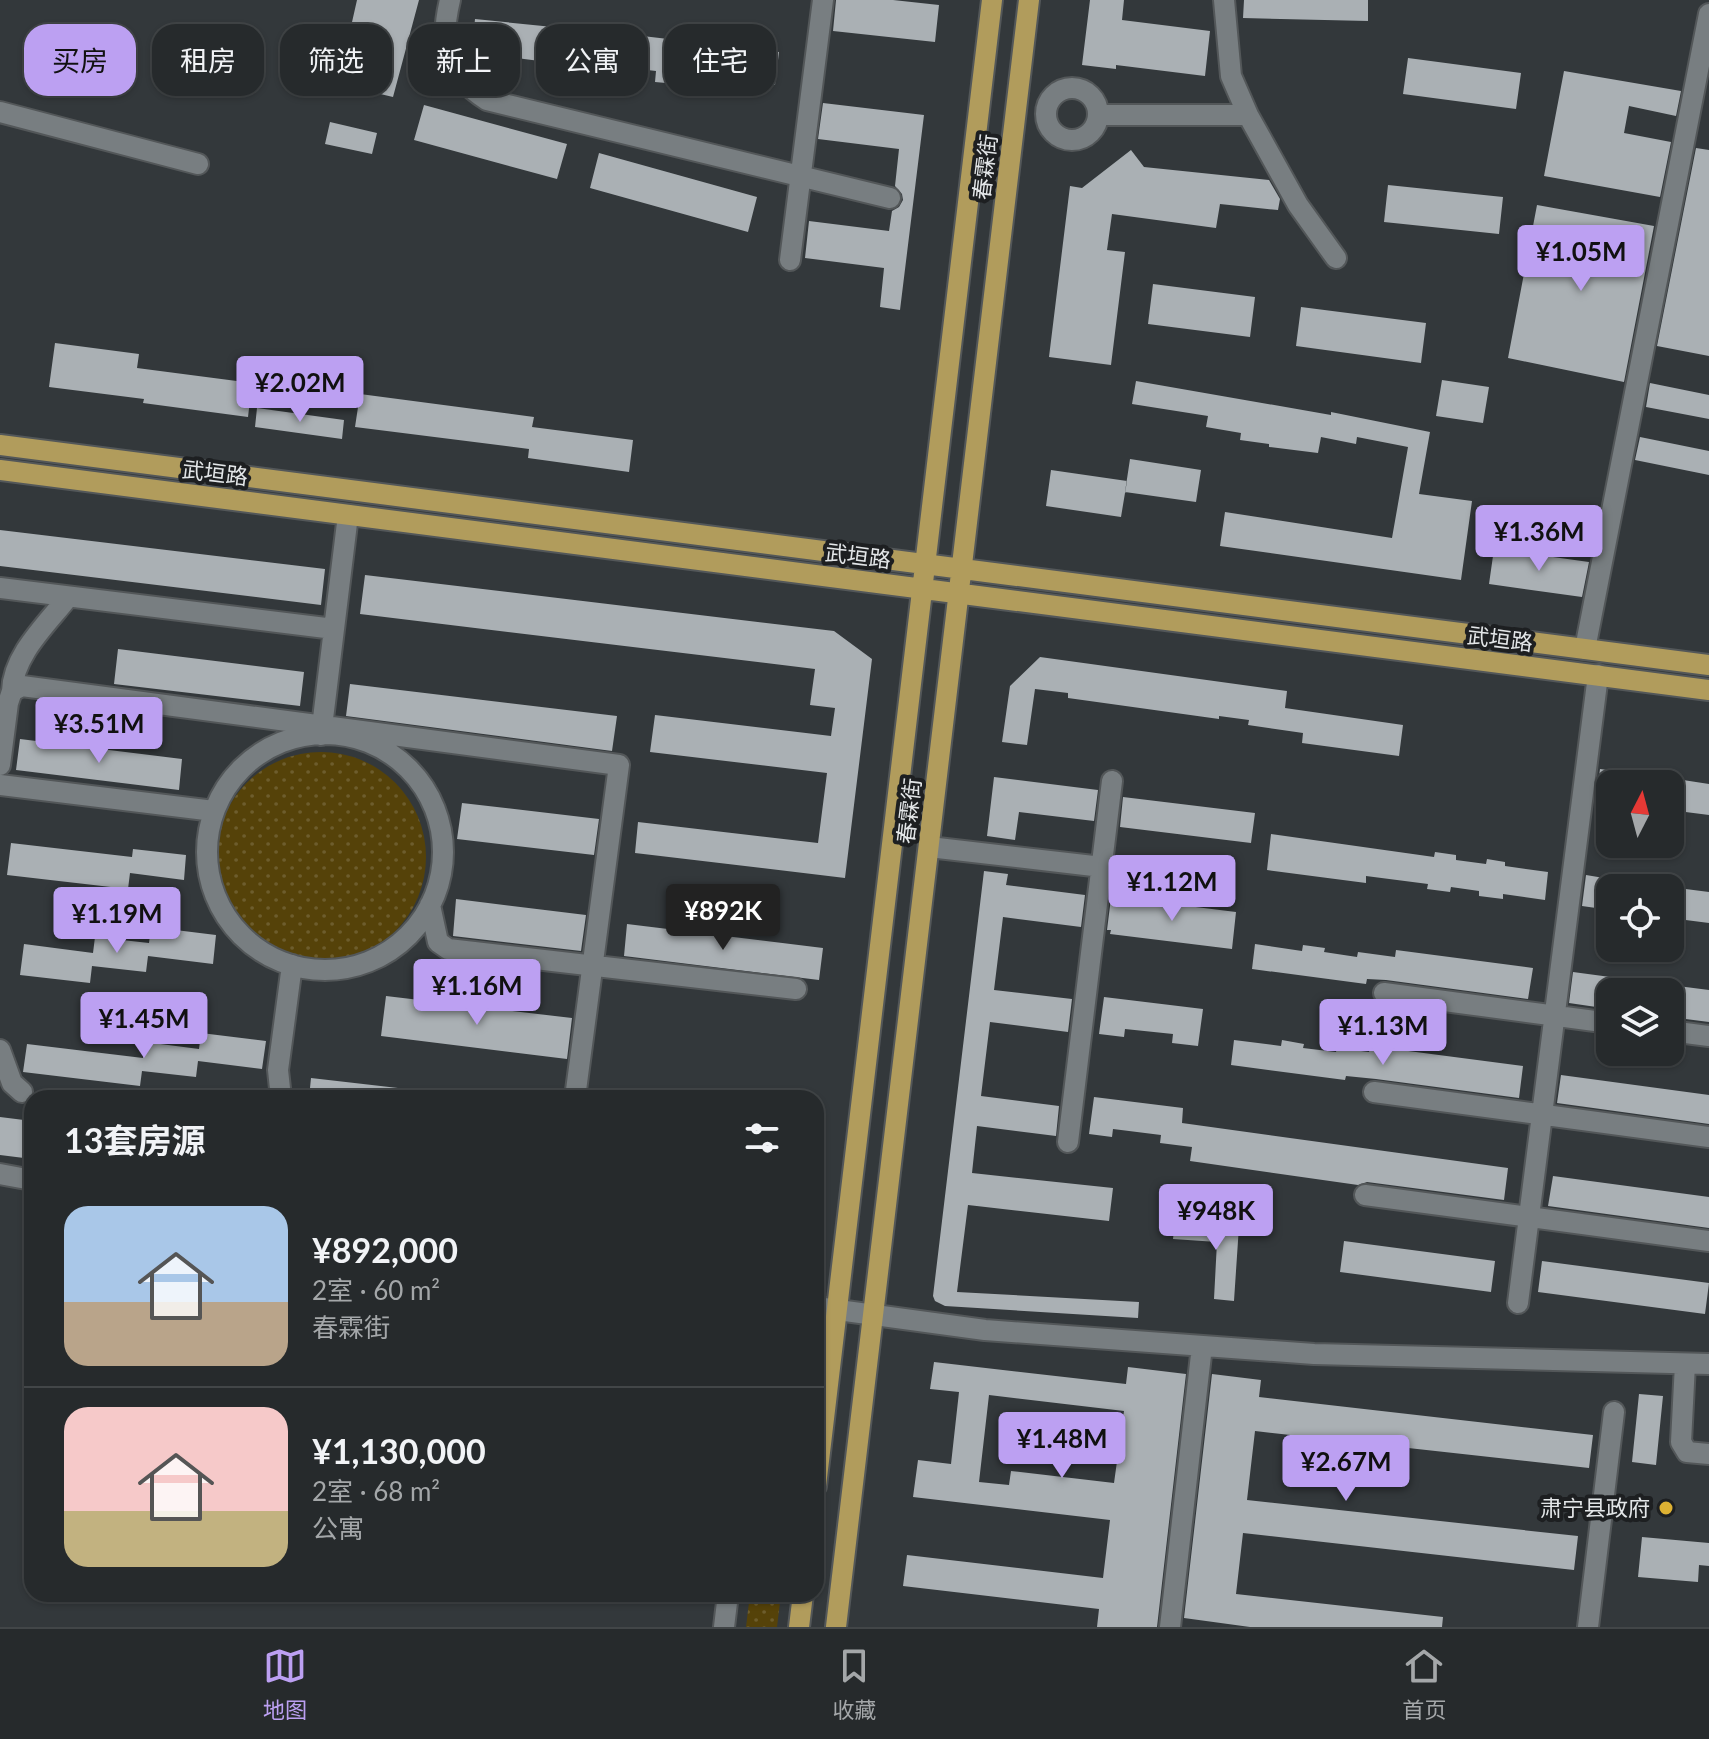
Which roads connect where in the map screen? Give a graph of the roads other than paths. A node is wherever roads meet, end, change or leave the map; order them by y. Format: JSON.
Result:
{"nodes":[{"id":1,"x":450,"y":0,"type":"edge"},
{"id":2,"x":823,"y":0,"type":"edge"},
{"id":3,"x":992,"y":0,"type":"edge"},
{"id":4,"x":1029,"y":0,"type":"edge"},
{"id":5,"x":1224,"y":0,"type":"edge"},
{"id":6,"x":1709,"y":14,"type":"edge"},
{"id":7,"x":1016,"y":107,"type":"junction"},
{"id":8,"x":1046,"y":111,"type":"junction"},
{"id":9,"x":0,"y":112,"type":"edge"},
{"id":10,"x":1099,"y":115,"type":"junction"},
{"id":11,"x":1248,"y":115,"type":"junction"},
{"id":12,"x":198,"y":164,"type":"dead end"},
{"id":13,"x":801,"y":176,"type":"junction"},
{"id":14,"x":890,"y":198,"type":"dead end"},
{"id":15,"x":1336,"y":258,"type":"dead end"},
{"id":16,"x":790,"y":260,"type":"dead end"},
{"id":17,"x":0,"y":445,"type":"edge"},
{"id":18,"x":0,"y":470,"type":"edge"},
{"id":19,"x":348,"y":515,"type":"junction"},
{"id":20,"x":925,"y":564,"type":"junction"},
{"id":21,"x":961,"y":569,"type":"junction"},
{"id":22,"x":0,"y":588,"type":"edge"},
{"id":23,"x":922,"y":588,"type":"junction"},
{"id":24,"x":959,"y":593,"type":"junction"},
{"id":25,"x":68,"y":597,"type":"junction"},
{"id":26,"x":334,"y":629,"type":"junction"},
{"id":27,"x":1585,"y":649,"type":"junction"},
{"id":28,"x":1709,"y":665,"type":"edge"},
{"id":29,"x":1598,"y":675,"type":"junction"},
{"id":30,"x":1709,"y":690,"type":"edge"},
{"id":31,"x":12,"y":691,"type":"junction"},
{"id":32,"x":321,"y":730,"type":"junction"},
{"id":33,"x":0,"y":765,"type":"edge"},
{"id":34,"x":1112,"y":781,"type":"dead end"},
{"id":35,"x":0,"y":785,"type":"edge"},
{"id":36,"x":214,"y":811,"type":"junction"},
{"id":37,"x":929,"y":847,"type":"junction"},
{"id":38,"x":1102,"y":867,"type":"junction"},
{"id":39,"x":430,"y":905,"type":"junction"},
{"id":40,"x":292,"y":965,"type":"junction"},
{"id":41,"x":592,"y":966,"type":"junction"},
{"id":42,"x":796,"y":989,"type":"dead end"},
{"id":43,"x":1384,"y":993,"type":"dead end"},
{"id":44,"x":1554,"y":1016,"type":"junction"},
{"id":45,"x":1596,"y":1021,"type":"edge"},
{"id":46,"x":1684,"y":1033,"type":"edge"},
{"id":47,"x":1709,"y":1036,"type":"edge"},
{"id":48,"x":0,"y":1050,"type":"edge"},
{"id":49,"x":280,"y":1090,"type":"edge"},
{"id":50,"x":576,"y":1090,"type":"edge"},
{"id":51,"x":22,"y":1092,"type":"dead end"},
{"id":52,"x":1374,"y":1092,"type":"dead end"},
{"id":53,"x":1542,"y":1114,"type":"junction"},
{"id":54,"x":1709,"y":1137,"type":"edge"},
{"id":55,"x":1068,"y":1142,"type":"dead end"},
{"id":56,"x":0,"y":1174,"type":"edge"},
{"id":57,"x":24,"y":1178,"type":"edge"},
{"id":58,"x":1365,"y":1195,"type":"dead end"},
{"id":59,"x":1529,"y":1217,"type":"junction"},
{"id":60,"x":1709,"y":1241,"type":"edge"},
{"id":61,"x":1518,"y":1303,"type":"dead end"},
{"id":62,"x":826,"y":1308,"type":"edge"},
{"id":63,"x":873,"y":1315,"type":"junction"},
{"id":64,"x":824,"y":1344,"type":"edge"},
{"id":65,"x":1202,"y":1346,"type":"junction"},
{"id":66,"x":1685,"y":1364,"type":"junction"},
{"id":67,"x":1709,"y":1364,"type":"edge"},
{"id":68,"x":1614,"y":1412,"type":"dead end"},
{"id":69,"x":1709,"y":1454,"type":"edge"},
{"id":70,"x":727,"y":1602,"type":"edge"},
{"id":71,"x":802,"y":1602,"type":"edge"},
{"id":72,"x":724,"y":1627,"type":"edge"},
{"id":73,"x":799,"y":1627,"type":"edge"},
{"id":74,"x":836,"y":1627,"type":"edge"},
{"id":75,"x":1170,"y":1627,"type":"edge"},
{"id":76,"x":1588,"y":1627,"type":"edge"}],
"edges":[{"from":1,"to":13,"type":"street"},
{"from":2,"to":13,"type":"street"},
{"from":3,"to":20,"type":"main road","name":"春霖街"},
{"from":4,"to":7,"type":"main road","name":"春霖街"},
{"from":5,"to":11,"type":"street"},
{"from":6,"to":27,"type":"street"},
{"from":7,"to":8,"type":"street"},
{"from":7,"to":21,"type":"main road","name":"春霖街"},
{"from":8,"to":10,"type":"street"},
{"from":8,"to":10,"type":"street"},
{"from":9,"to":12,"type":"street"},
{"from":10,"to":11,"type":"street"},
{"from":11,"to":15,"type":"street"},
{"from":13,"to":14,"type":"street"},
{"from":13,"to":16,"type":"street"},
{"from":17,"to":20,"type":"main road","name":"武垣路"},
{"from":18,"to":19,"type":"main road","name":"武垣路"},
{"from":19,"to":23,"type":"main road","name":"武垣路"},
{"from":19,"to":26,"type":"street"},
{"from":20,"to":21,"type":"main road","name":"武垣路"},
{"from":20,"to":23,"type":"main road","name":"春霖街"},
{"from":21,"to":24,"type":"main road","name":"春霖街"},
{"from":21,"to":27,"type":"main road","name":"武垣路"},
{"from":22,"to":25,"type":"street"},
{"from":23,"to":24,"type":"main road","name":"武垣路"},
{"from":23,"to":62,"type":"main road","name":"春霖街"},
{"from":24,"to":29,"type":"main road","name":"武垣路"},
{"from":24,"to":37,"type":"main road","name":"春霖街"},
{"from":25,"to":26,"type":"street"},
{"from":25,"to":31,"type":"street"},
{"from":26,"to":32,"type":"street"},
{"from":27,"to":28,"type":"main road","name":"武垣路"},
{"from":29,"to":30,"type":"main road","name":"武垣路"},
{"from":29,"to":44,"type":"street"},
{"from":31,"to":32,"type":"street"},
{"from":31,"to":33,"type":"street"},
{"from":32,"to":36,"type":"street"},
{"from":32,"to":39,"type":"street"},
{"from":32,"to":41,"type":"street"},
{"from":34,"to":38,"type":"street"},
{"from":35,"to":36,"type":"street"},
{"from":36,"to":40,"type":"street"},
{"from":37,"to":38,"type":"street"},
{"from":37,"to":63,"type":"main road","name":"春霖街"},
{"from":38,"to":55,"type":"street"},
{"from":39,"to":40,"type":"street"},
{"from":39,"to":41,"type":"street"},
{"from":40,"to":49,"type":"street"},
{"from":41,"to":42,"type":"street"},
{"from":41,"to":50,"type":"street"},
{"from":43,"to":44,"type":"street"},
{"from":44,"to":45,"type":"street"},
{"from":44,"to":53,"type":"street"},
{"from":46,"to":47,"type":"street"},
{"from":48,"to":51,"type":"street"},
{"from":52,"to":53,"type":"street"},
{"from":53,"to":54,"type":"street"},
{"from":53,"to":59,"type":"street"},
{"from":56,"to":57,"type":"street"},
{"from":58,"to":59,"type":"street"},
{"from":59,"to":60,"type":"street"},
{"from":59,"to":61,"type":"street"},
{"from":62,"to":63,"type":"street"},
{"from":62,"to":64,"type":"main road","name":"春霖街"},
{"from":63,"to":65,"type":"street"},
{"from":63,"to":74,"type":"main road","name":"春霖街"},
{"from":65,"to":66,"type":"street"},
{"from":65,"to":75,"type":"street"},
{"from":66,"to":67,"type":"street"},
{"from":66,"to":69,"type":"street"},
{"from":68,"to":76,"type":"street"},
{"from":70,"to":72,"type":"street"},
{"from":71,"to":73,"type":"main road"}]}
